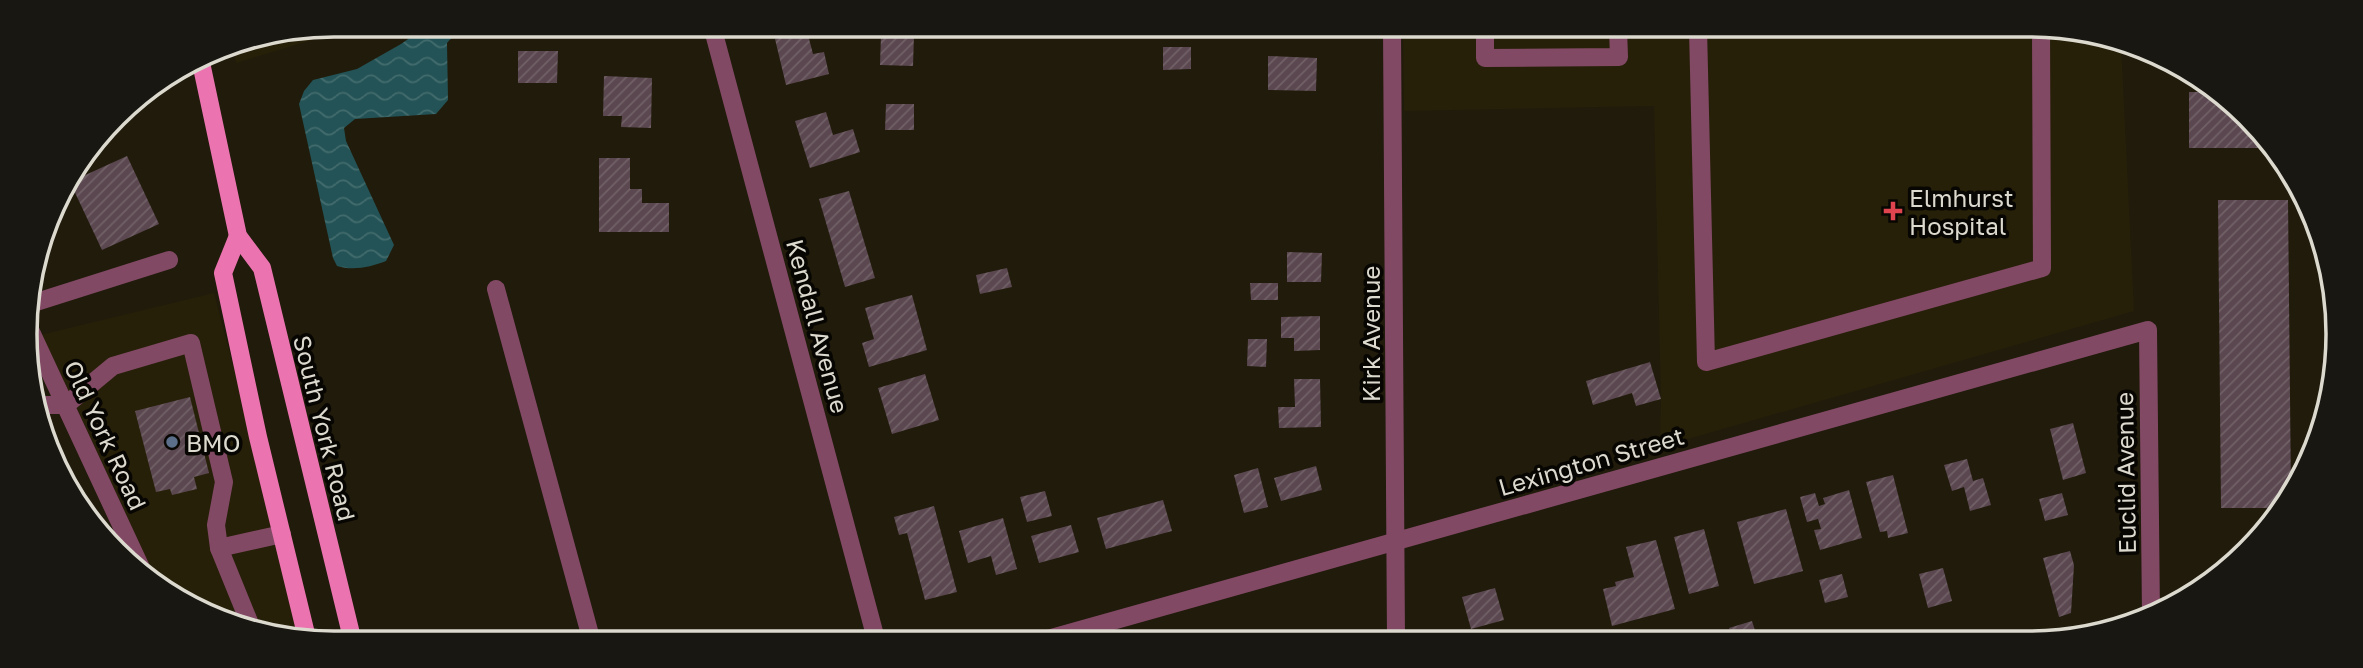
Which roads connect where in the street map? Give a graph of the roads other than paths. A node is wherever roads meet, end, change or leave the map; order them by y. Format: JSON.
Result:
{"nodes":[{"id":1,"x":715,"y":37,"type":"edge"},
{"id":2,"x":1392,"y":37,"type":"edge"},
{"id":3,"x":1485,"y":37,"type":"edge"},
{"id":4,"x":1618,"y":37,"type":"edge"},
{"id":5,"x":1698,"y":37,"type":"edge"},
{"id":6,"x":2040,"y":37,"type":"edge"},
{"id":7,"x":202,"y":68,"type":"edge"},
{"id":8,"x":238,"y":236,"type":"junction"},
{"id":9,"x":169,"y":260,"type":"dead end"},
{"id":10,"x":496,"y":289,"type":"dead end"},
{"id":11,"x":38,"y":301,"type":"edge"},
{"id":12,"x":2148,"y":330,"type":"joint"},
{"id":13,"x":37,"y":345,"type":"edge"},
{"id":14,"x":45,"y":405,"type":"edge"},
{"id":15,"x":65,"y":405,"type":"junction"},
{"id":16,"x":282,"y":534,"type":"junction"},
{"id":17,"x":1396,"y":541,"type":"junction"},
{"id":18,"x":219,"y":548,"type":"junction"},
{"id":19,"x":134,"y":554,"type":"edge"},
{"id":20,"x":2151,"y":605,"type":"edge"},
{"id":21,"x":248,"y":618,"type":"edge"},
{"id":22,"x":305,"y":630,"type":"edge"},
{"id":23,"x":350,"y":631,"type":"edge"},
{"id":24,"x":589,"y":631,"type":"edge"},
{"id":25,"x":874,"y":631,"type":"edge"},
{"id":26,"x":1076,"y":631,"type":"edge"},
{"id":27,"x":1396,"y":631,"type":"edge"}],
"edges":[{"from":1,"to":25,"type":"street","name":"Kendall Avenue"},
{"from":2,"to":17,"type":"street","name":"Kirk Avenue"},
{"from":3,"to":4,"type":"street"},
{"from":5,"to":6,"type":"street"},
{"from":7,"to":8,"type":"main road","name":"South York Road"},
{"from":8,"to":16,"type":"main road"},
{"from":8,"to":23,"type":"main road","name":"South York Road"},
{"from":9,"to":11,"type":"street"},
{"from":10,"to":24,"type":"street"},
{"from":12,"to":17,"type":"street","name":"Lexington Street"},
{"from":12,"to":20,"type":"street","name":"Euclid Avenue"},
{"from":13,"to":15,"type":"street","name":"Old York Road"},
{"from":14,"to":15,"type":"street"},
{"from":15,"to":18,"type":"street"},
{"from":15,"to":19,"type":"street","name":"Old York Road"},
{"from":16,"to":18,"type":"street"},
{"from":16,"to":22,"type":"main road"},
{"from":17,"to":26,"type":"street","name":"Lexington Street"},
{"from":17,"to":27,"type":"street","name":"Kirk Avenue"},
{"from":18,"to":21,"type":"street"}]}
